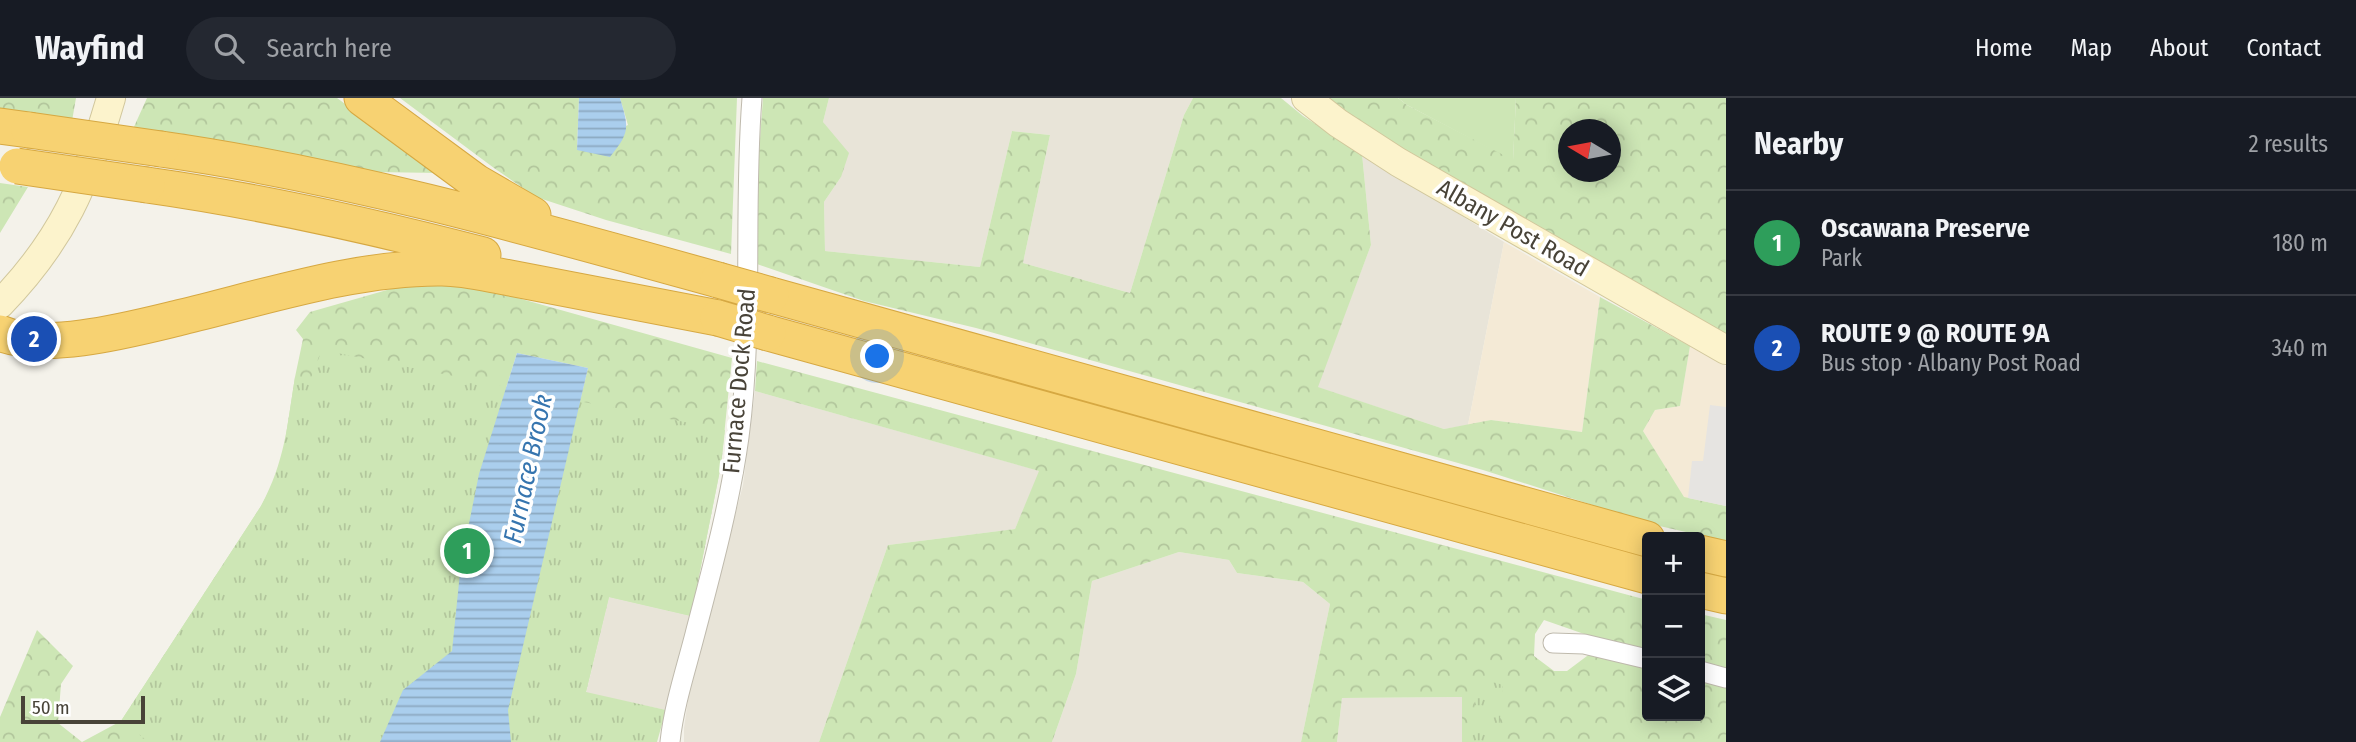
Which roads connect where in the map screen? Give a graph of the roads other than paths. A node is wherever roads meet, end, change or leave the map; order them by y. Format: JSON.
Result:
{"nodes":[{"id":1,"x":111,"y":98,"type":"edge"},
{"id":2,"x":362,"y":98,"type":"edge"},
{"id":3,"x":752,"y":98,"type":"edge"},
{"id":4,"x":1306,"y":98,"type":"edge"},
{"id":5,"x":14,"y":128,"type":"edge"},
{"id":6,"x":8,"y":164,"type":"edge"},
{"id":7,"x":718,"y":280,"type":"junction"},
{"id":8,"x":0,"y":304,"type":"edge"},
{"id":9,"x":718,"y":318,"type":"junction"},
{"id":10,"x":0,"y":333,"type":"edge"},
{"id":11,"x":1726,"y":350,"type":"edge"},
{"id":12,"x":1642,"y":538,"type":"edge"},
{"id":13,"x":1705,"y":553,"type":"edge"},
{"id":14,"x":1726,"y":559,"type":"edge"},
{"id":15,"x":1642,"y":575,"type":"edge"},
{"id":16,"x":1705,"y":591,"type":"edge"},
{"id":17,"x":1726,"y":596,"type":"edge"},
{"id":18,"x":1553,"y":643,"type":"dead end"},
{"id":19,"x":1643,"y":658,"type":"edge"},
{"id":20,"x":1705,"y":672,"type":"edge"},
{"id":21,"x":1726,"y":678,"type":"edge"},
{"id":22,"x":670,"y":742,"type":"edge"}],
"edges":[{"from":1,"to":8,"type":"main road"},
{"from":2,"to":7,"type":"highway"},
{"from":3,"to":22,"type":"street","name":"Furnace Dock Road"},
{"from":4,"to":11,"type":"main road","name":"Albany Post Road"},
{"from":5,"to":7,"type":"highway","bridge":true},
{"from":6,"to":9,"type":"highway","bridge":true},
{"from":7,"to":12,"type":"highway","bridge":true},
{"from":9,"to":10,"type":"highway"},
{"from":9,"to":15,"type":"highway","bridge":true},
{"from":13,"to":14,"type":"highway"},
{"from":16,"to":17,"type":"highway"},
{"from":18,"to":19,"type":"street"},
{"from":20,"to":21,"type":"street"}]}
